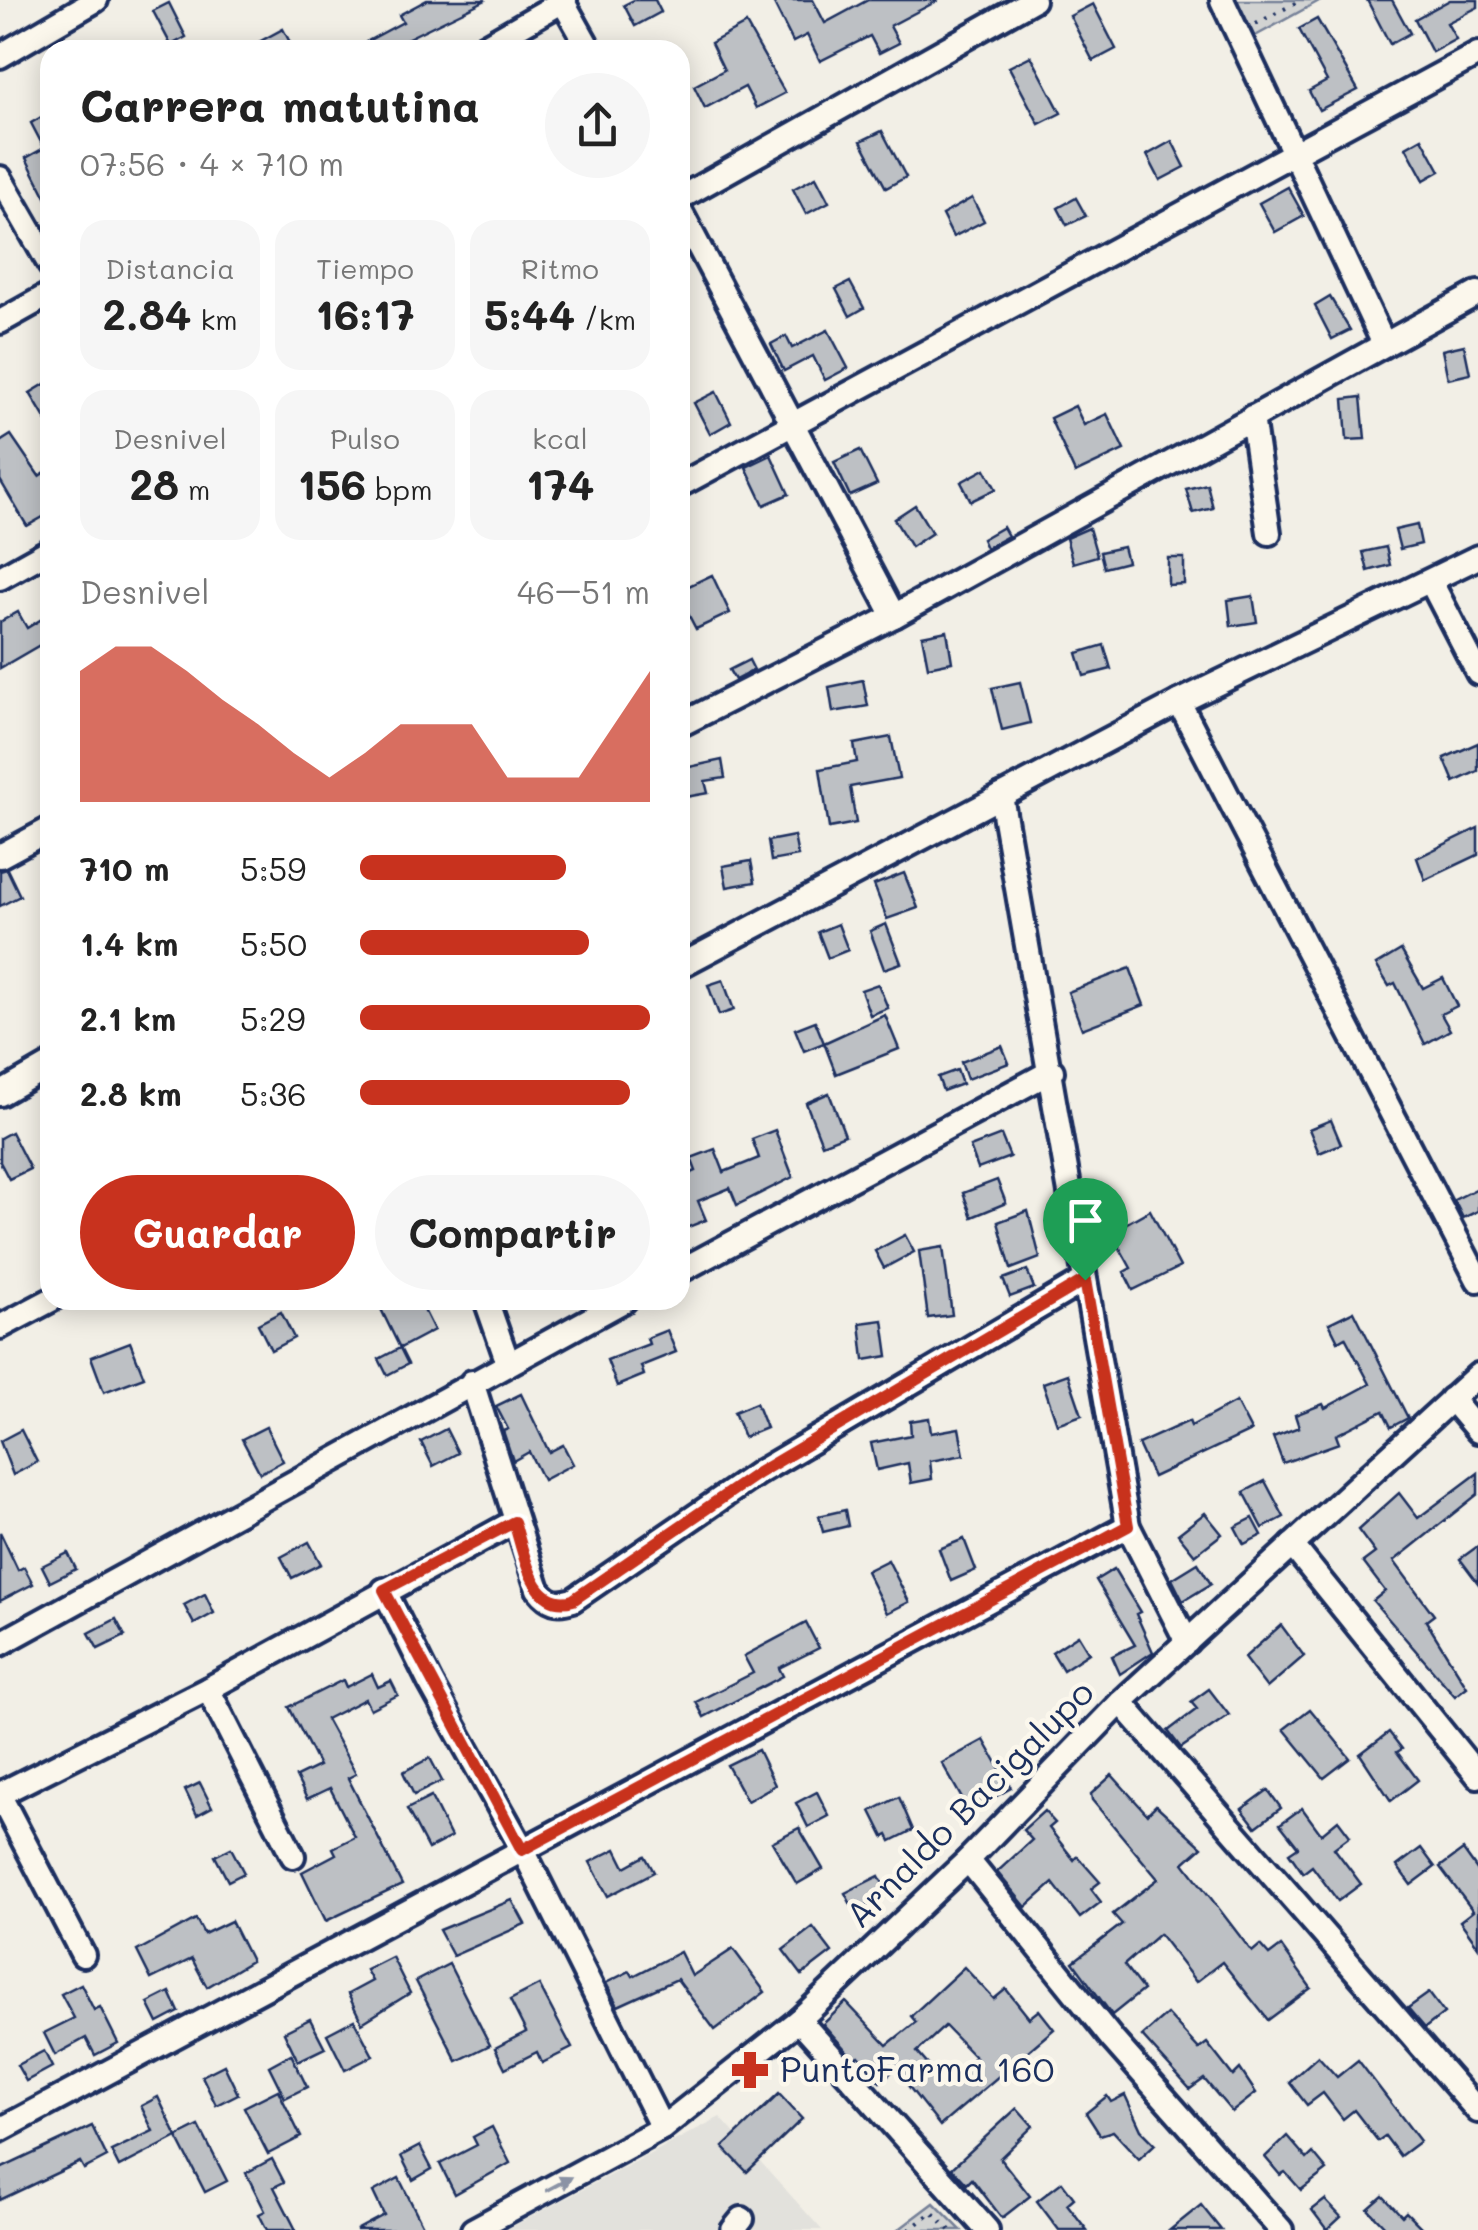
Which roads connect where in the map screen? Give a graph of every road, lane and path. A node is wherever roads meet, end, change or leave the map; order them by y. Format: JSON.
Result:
{"nodes":[{"id":1,"x":96,"y":0,"type":"edge"},
{"id":2,"x":563,"y":0,"type":"edge"},
{"id":3,"x":1033,"y":0,"type":"edge"},
{"id":4,"x":1222,"y":0,"type":"edge"},
{"id":5,"x":1300,"y":0,"type":"edge"},
{"id":6,"x":1251,"y":27,"type":"dead end"},
{"id":7,"x":495,"y":40,"type":"edge"},
{"id":8,"x":585,"y":40,"type":"edge"},
{"id":9,"x":1478,"y":54,"type":"edge"},
{"id":10,"x":0,"y":56,"type":"edge"},
{"id":11,"x":1292,"y":154,"type":"junction"},
{"id":12,"x":0,"y":178,"type":"edge"},
{"id":13,"x":690,"y":192,"type":"edge"},
{"id":14,"x":690,"y":230,"type":"edge"},
{"id":15,"x":40,"y":248,"type":"edge"},
{"id":16,"x":1478,"y":293,"type":"edge"},
{"id":17,"x":40,"y":300,"type":"edge"},
{"id":18,"x":0,"y":322,"type":"edge"},
{"id":19,"x":1384,"y":344,"type":"junction"},
{"id":20,"x":1252,"y":417,"type":"junction"},
{"id":21,"x":791,"y":425,"type":"junction"},
{"id":22,"x":690,"y":481,"type":"edge"},
{"id":23,"x":1269,"y":533,"type":"dead end"},
{"id":24,"x":40,"y":556,"type":"edge"},
{"id":25,"x":1478,"y":558,"type":"edge"},
{"id":26,"x":0,"y":578,"type":"edge"},
{"id":27,"x":1431,"y":582,"type":"junction"},
{"id":28,"x":894,"y":616,"type":"junction"},
{"id":29,"x":1478,"y":673,"type":"edge"},
{"id":30,"x":1179,"y":702,"type":"junction"},
{"id":31,"x":690,"y":720,"type":"edge"},
{"id":32,"x":1001,"y":796,"type":"junction"},
{"id":33,"x":40,"y":834,"type":"edge"},
{"id":34,"x":0,"y":856,"type":"edge"},
{"id":35,"x":690,"y":961,"type":"edge"},
{"id":36,"x":1052,"y":1071,"type":"junction"},
{"id":37,"x":40,"y":1072,"type":"edge"},
{"id":38,"x":0,"y":1094,"type":"edge"},
{"id":39,"x":690,"y":1265,"type":"edge"},
{"id":40,"x":1085,"y":1280,"type":"junction"},
{"id":41,"x":1478,"y":1280,"type":"edge"},
{"id":42,"x":40,"y":1306,"type":"edge"},
{"id":43,"x":489,"y":1310,"type":"edge"},
{"id":44,"x":606,"y":1310,"type":"edge"},
{"id":45,"x":0,"y":1327,"type":"edge"},
{"id":46,"x":508,"y":1363,"type":"junction"},
{"id":47,"x":1478,"y":1375,"type":"edge"},
{"id":48,"x":472,"y":1382,"type":"junction"},
{"id":49,"x":1452,"y":1399,"type":"junction"},
{"id":50,"x":1478,"y":1431,"type":"edge"},
{"id":51,"x":514,"y":1522,"type":"junction"},
{"id":52,"x":1128,"y":1526,"type":"junction"},
{"id":53,"x":1292,"y":1545,"type":"junction"},
{"id":54,"x":384,"y":1590,"type":"junction"},
{"id":55,"x":1187,"y":1642,"type":"junction"},
{"id":56,"x":0,"y":1644,"type":"edge"},
{"id":57,"x":208,"y":1690,"type":"junction"},
{"id":58,"x":1121,"y":1702,"type":"junction"},
{"id":59,"x":1478,"y":1776,"type":"edge"},
{"id":60,"x":0,"y":1795,"type":"edge"},
{"id":61,"x":522,"y":1850,"type":"junction"},
{"id":62,"x":292,"y":1856,"type":"dead end"},
{"id":63,"x":968,"y":1860,"type":"junction"},
{"id":64,"x":84,"y":1955,"type":"dead end"},
{"id":65,"x":800,"y":2020,"type":"junction"},
{"id":66,"x":1478,"y":2111,"type":"edge"},
{"id":67,"x":662,"y":2128,"type":"junction"},
{"id":68,"x":0,"y":2130,"type":"edge"},
{"id":69,"x":473,"y":2230,"type":"edge"},
{"id":70,"x":909,"y":2230,"type":"edge"},
{"id":71,"x":950,"y":2230,"type":"edge"},
{"id":72,"x":987,"y":2230,"type":"edge"},
{"id":73,"x":1282,"y":2230,"type":"edge"}],
"edges":[{"from":1,"to":10,"type":"street"},
{"from":2,"to":7,"type":"street"},
{"from":2,"to":8,"type":"street"},
{"from":3,"to":13,"type":"street"},
{"from":4,"to":11,"type":"street"},
{"from":5,"to":6,"type":"path"},
{"from":9,"to":11,"type":"street"},
{"from":11,"to":19,"type":"street"},
{"from":11,"to":21,"type":"street"},
{"from":12,"to":15,"type":"street"},
{"from":14,"to":21,"type":"street"},
{"from":16,"to":19,"type":"street"},
{"from":17,"to":18,"type":"street"},
{"from":19,"to":20,"type":"street"},
{"from":20,"to":23,"type":"street"},
{"from":20,"to":28,"type":"street"},
{"from":21,"to":22,"type":"street"},
{"from":21,"to":28,"type":"street"},
{"from":24,"to":26,"type":"street"},
{"from":25,"to":27,"type":"street"},
{"from":27,"to":29,"type":"street"},
{"from":27,"to":30,"type":"street"},
{"from":28,"to":31,"type":"street"},
{"from":30,"to":32,"type":"street"},
{"from":30,"to":41,"type":"street"},
{"from":32,"to":35,"type":"street"},
{"from":32,"to":36,"type":"street"},
{"from":33,"to":34,"type":"street"},
{"from":36,"to":39,"type":"street"},
{"from":36,"to":40,"type":"street"},
{"from":37,"to":38,"type":"street"},
{"from":40,"to":51,"type":"street"},
{"from":40,"to":52,"type":"street"},
{"from":42,"to":45,"type":"street"},
{"from":43,"to":46,"type":"street"},
{"from":44,"to":46,"type":"street"},
{"from":46,"to":48,"type":"street"},
{"from":47,"to":49,"type":"street","name":"Arnaldo Bacigalupo"},
{"from":48,"to":51,"type":"street"},
{"from":48,"to":56,"type":"street"},
{"from":49,"to":50,"type":"street"},
{"from":49,"to":53,"type":"street","name":"Arnaldo Bacigalupo"},
{"from":51,"to":54,"type":"street"},
{"from":52,"to":55,"type":"street"},
{"from":52,"to":61,"type":"street"},
{"from":53,"to":55,"type":"street","name":"Arnaldo Bacigalupo"},
{"from":53,"to":59,"type":"street"},
{"from":54,"to":57,"type":"street"},
{"from":54,"to":61,"type":"street"},
{"from":55,"to":58,"type":"street","name":"Arnaldo Bacigalupo"},
{"from":57,"to":60,"type":"street"},
{"from":57,"to":62,"type":"street"},
{"from":58,"to":63,"type":"street","name":"Arnaldo Bacigalupo"},
{"from":58,"to":66,"type":"street"},
{"from":60,"to":64,"type":"street"},
{"from":61,"to":67,"type":"street"},
{"from":61,"to":68,"type":"street"},
{"from":63,"to":65,"type":"street","name":"Arnaldo Bacigalupo"},
{"from":63,"to":73,"type":"street"},
{"from":65,"to":67,"type":"street","name":"Arnaldo Bacigalupo"},
{"from":65,"to":72,"type":"street"},
{"from":69,"to":67,"type":"street","name":"Arnaldo Bacigalupo","one_way":true},
{"from":70,"to":71,"type":"path"}]}
